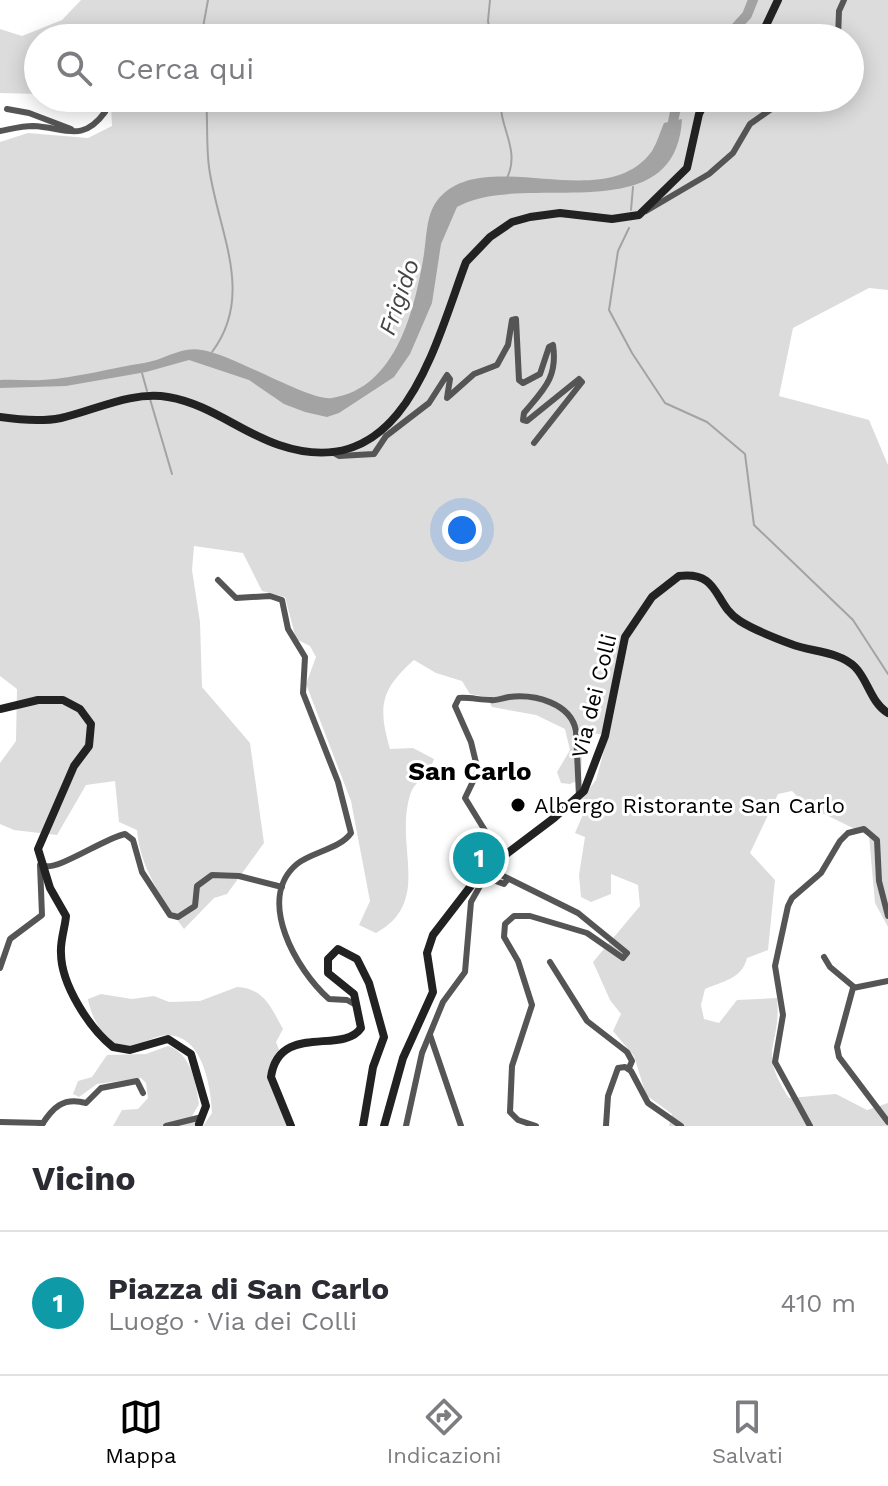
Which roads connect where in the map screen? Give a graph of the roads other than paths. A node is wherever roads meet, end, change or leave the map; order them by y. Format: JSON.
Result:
{"nodes":[{"id":1,"x":778,"y":0,"type":"edge"},
{"id":2,"x":844,"y":0,"type":"edge"},
{"id":3,"x":767,"y":24,"type":"edge"},
{"id":4,"x":839,"y":24,"type":"edge"},
{"id":5,"x":7,"y":109,"type":"dead end"},
{"id":6,"x":105,"y":112,"type":"dead end"},
{"id":7,"x":700,"y":112,"type":"edge"},
{"id":8,"x":767,"y":112,"type":"edge"},
{"id":9,"x":0,"y":131,"type":"edge"},
{"id":10,"x":78,"y":132,"type":"junction"},
{"id":11,"x":639,"y":215,"type":"junction"},
{"id":12,"x":0,"y":417,"type":"edge"},
{"id":13,"x":534,"y":443,"type":"dead end"},
{"id":14,"x":332,"y":452,"type":"junction"},
{"id":15,"x":218,"y":580,"type":"dead end"},
{"id":16,"x":0,"y":709,"type":"edge"},
{"id":17,"x":888,"y":713,"type":"edge"},
{"id":18,"x":579,"y":798,"type":"junction"},
{"id":19,"x":44,"y":836,"type":"junction"},
{"id":20,"x":497,"y":860,"type":"junction"},
{"id":21,"x":40,"y":865,"type":"junction"},
{"id":22,"x":487,"y":868,"type":"junction"},
{"id":23,"x":508,"y":879,"type":"junction"},
{"id":24,"x":282,"y":887,"type":"junction"},
{"id":25,"x":888,"y":916,"type":"edge"},
{"id":26,"x":824,"y":957,"type":"dead end"},
{"id":27,"x":550,"y":962,"type":"dead end"},
{"id":28,"x":0,"y":968,"type":"edge"},
{"id":29,"x":888,"y":981,"type":"edge"},
{"id":30,"x":854,"y":987,"type":"junction"},
{"id":31,"x":358,"y":1006,"type":"junction"},
{"id":32,"x":430,"y":1034,"type":"junction"},
{"id":33,"x":629,"y":1068,"type":"junction"},
{"id":34,"x":143,"y":1093,"type":"dead end"},
{"id":35,"x":200,"y":1120,"type":"joint"},
{"id":36,"x":0,"y":1122,"type":"edge"},
{"id":37,"x":888,"y":1122,"type":"edge"},
{"id":38,"x":42,"y":1124,"type":"edge"},
{"id":39,"x":166,"y":1126,"type":"edge"},
{"id":40,"x":291,"y":1126,"type":"edge"},
{"id":41,"x":363,"y":1126,"type":"edge"},
{"id":42,"x":384,"y":1126,"type":"edge"},
{"id":43,"x":406,"y":1126,"type":"edge"},
{"id":44,"x":461,"y":1126,"type":"edge"},
{"id":45,"x":536,"y":1126,"type":"edge"},
{"id":46,"x":606,"y":1126,"type":"edge"},
{"id":47,"x":681,"y":1126,"type":"edge"},
{"id":48,"x":810,"y":1126,"type":"edge"}],
"edges":[{"from":1,"to":3,"type":"street"},
{"from":2,"to":4,"type":"street"},
{"from":5,"to":10,"type":"street"},
{"from":6,"to":10,"type":"street"},
{"from":7,"to":11,"type":"street"},
{"from":8,"to":11,"type":"street"},
{"from":9,"to":10,"type":"street"},
{"from":11,"to":14,"type":"street"},
{"from":12,"to":14,"type":"street"},
{"from":13,"to":14,"type":"street"},
{"from":15,"to":24,"type":"street"},
{"from":16,"to":19,"type":"street"},
{"from":17,"to":18,"type":"street","name":"Via dei Colli"},
{"from":18,"to":20,"type":"street","name":"Via dei Colli"},
{"from":18,"to":20,"type":"street"},
{"from":19,"to":21,"type":"street"},
{"from":19,"to":24,"type":"street"},
{"from":20,"to":22,"type":"street","name":"Via dei Colli"},
{"from":21,"to":28,"type":"street"},
{"from":21,"to":35,"type":"street"},
{"from":22,"to":23,"type":"street"},
{"from":22,"to":42,"type":"street","name":"Via dei Colli"},
{"from":23,"to":32,"type":"street"},
{"from":23,"to":45,"type":"street"},
{"from":24,"to":31,"type":"street"},
{"from":25,"to":48,"type":"street"},
{"from":26,"to":30,"type":"street"},
{"from":27,"to":33,"type":"street"},
{"from":29,"to":30,"type":"street"},
{"from":30,"to":37,"type":"street"},
{"from":31,"to":40,"type":"street"},
{"from":31,"to":41,"type":"street"},
{"from":32,"to":43,"type":"street"},
{"from":32,"to":44,"type":"street"},
{"from":33,"to":46,"type":"street"},
{"from":33,"to":47,"type":"street"},
{"from":34,"to":38,"type":"street"},
{"from":35,"to":39,"type":"street"},
{"from":36,"to":38,"type":"street"}]}
